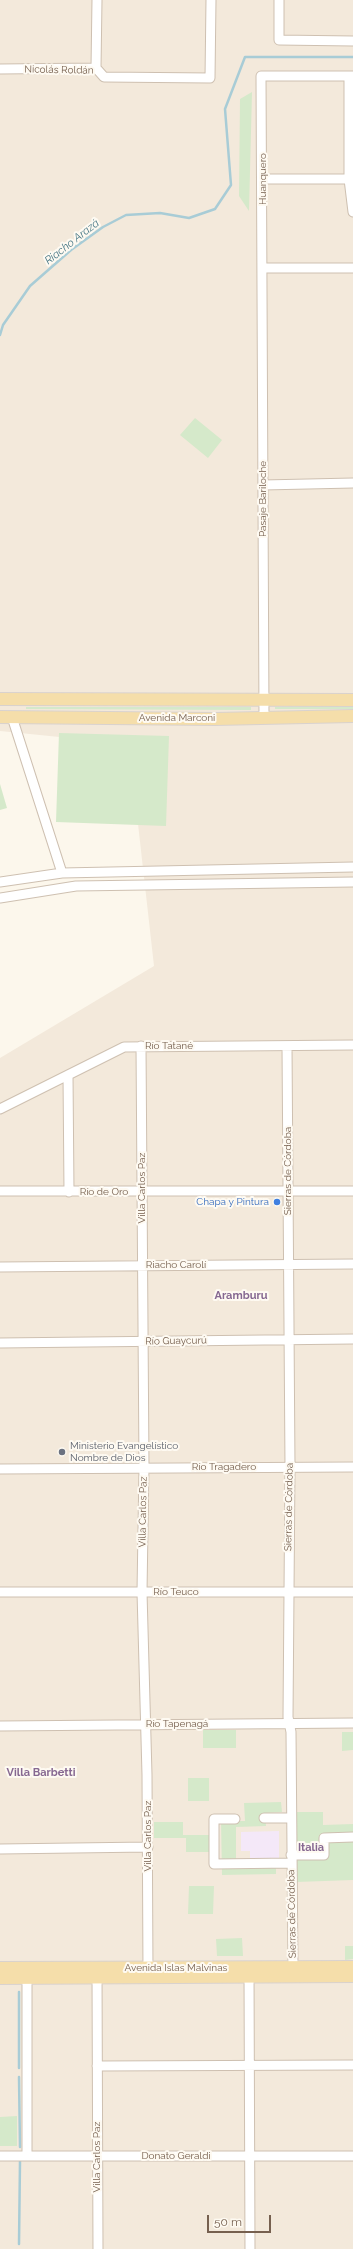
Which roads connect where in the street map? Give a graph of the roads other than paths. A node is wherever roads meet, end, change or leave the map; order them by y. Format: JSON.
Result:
{"nodes":[{"id":1,"x":97,"y":0,"type":"edge"},
{"id":2,"x":211,"y":0,"type":"edge"},
{"id":3,"x":279,"y":0,"type":"edge"},
{"id":4,"x":353,"y":41,"type":"edge"},
{"id":5,"x":96,"y":68,"type":"junction"},
{"id":6,"x":0,"y":69,"type":"edge"},
{"id":7,"x":351,"y":76,"type":"edge"},
{"id":8,"x":263,"y":179,"type":"junction"},
{"id":9,"x":349,"y":179,"type":"junction"},
{"id":10,"x":353,"y":212,"type":"edge"},
{"id":11,"x":263,"y":268,"type":"junction"},
{"id":12,"x":353,"y":268,"type":"edge"},
{"id":13,"x":263,"y":281,"type":"joint"},
{"id":14,"x":353,"y":483,"type":"edge"},
{"id":15,"x":263,"y":485,"type":"junction"},
{"id":16,"x":6,"y":699,"type":"edge"},
{"id":17,"x":353,"y":700,"type":"edge"},
{"id":18,"x":264,"y":701,"type":"junction"},
{"id":19,"x":353,"y":716,"type":"edge"},
{"id":20,"x":6,"y":717,"type":"edge"},
{"id":21,"x":264,"y":718,"type":"junction"},
{"id":22,"x":353,"y":867,"type":"edge"},
{"id":23,"x":62,"y":873,"type":"junction"},
{"id":24,"x":0,"y":882,"type":"edge"},
{"id":25,"x":353,"y":882,"type":"edge"},
{"id":26,"x":0,"y":898,"type":"edge"},
{"id":27,"x":353,"y":1045,"type":"edge"},
{"id":28,"x":141,"y":1046,"type":"junction"},
{"id":29,"x":287,"y":1046,"type":"junction"},
{"id":30,"x":68,"y":1075,"type":"junction"},
{"id":31,"x":0,"y":1109,"type":"edge"},
{"id":32,"x":0,"y":1191,"type":"edge"},
{"id":33,"x":353,"y":1191,"type":"edge"},
{"id":34,"x":69,"y":1192,"type":"junction"},
{"id":35,"x":141,"y":1192,"type":"junction"},
{"id":36,"x":289,"y":1192,"type":"junction"},
{"id":37,"x":353,"y":1264,"type":"edge"},
{"id":38,"x":142,"y":1265,"type":"junction"},
{"id":39,"x":288,"y":1265,"type":"junction"},
{"id":40,"x":0,"y":1267,"type":"edge"},
{"id":41,"x":289,"y":1339,"type":"junction"},
{"id":42,"x":353,"y":1339,"type":"edge"},
{"id":43,"x":143,"y":1341,"type":"junction"},
{"id":44,"x":0,"y":1343,"type":"edge"},
{"id":45,"x":144,"y":1467,"type":"junction"},
{"id":46,"x":290,"y":1467,"type":"junction"},
{"id":47,"x":353,"y":1467,"type":"edge"},
{"id":48,"x":0,"y":1469,"type":"edge"},
{"id":49,"x":0,"y":1592,"type":"edge"},
{"id":50,"x":142,"y":1592,"type":"junction"},
{"id":51,"x":288,"y":1592,"type":"junction"},
{"id":52,"x":353,"y":1592,"type":"edge"},
{"id":53,"x":289,"y":1723,"type":"junction"},
{"id":54,"x":145,"y":1724,"type":"junction"},
{"id":55,"x":353,"y":1724,"type":"edge"},
{"id":56,"x":0,"y":1726,"type":"edge"},
{"id":57,"x":264,"y":1818,"type":"dead end"},
{"id":58,"x":291,"y":1818,"type":"junction"},
{"id":59,"x":235,"y":1819,"type":"dead end"},
{"id":60,"x":353,"y":1837,"type":"edge"},
{"id":61,"x":148,"y":1847,"type":"junction"},
{"id":62,"x":0,"y":1849,"type":"edge"},
{"id":63,"x":291,"y":1859,"type":"junction"},
{"id":64,"x":293,"y":1967,"type":"junction"},
{"id":65,"x":353,"y":1967,"type":"edge"},
{"id":66,"x":0,"y":1968,"type":"edge"},
{"id":67,"x":249,"y":1972,"type":"junction"},
{"id":68,"x":27,"y":1973,"type":"junction"},
{"id":69,"x":97,"y":1973,"type":"junction"},
{"id":70,"x":148,"y":1973,"type":"junction"},
{"id":71,"x":353,"y":1976,"type":"edge"},
{"id":72,"x":0,"y":1978,"type":"edge"},
{"id":73,"x":250,"y":2065,"type":"junction"},
{"id":74,"x":353,"y":2065,"type":"edge"},
{"id":75,"x":97,"y":2066,"type":"junction"},
{"id":76,"x":0,"y":2156,"type":"edge"},
{"id":77,"x":27,"y":2156,"type":"junction"},
{"id":78,"x":249,"y":2156,"type":"junction"},
{"id":79,"x":353,"y":2156,"type":"edge"},
{"id":80,"x":98,"y":2157,"type":"junction"},
{"id":81,"x":98,"y":2249,"type":"edge"},
{"id":82,"x":250,"y":2249,"type":"edge"}],
"edges":[{"from":1,"to":5,"type":"street"},
{"from":2,"to":5,"type":"street","name":"Nicolás Roldán"},
{"from":3,"to":4,"type":"street"},
{"from":5,"to":6,"type":"street","name":"Nicolás Roldán"},
{"from":7,"to":8,"type":"street","name":"Huanquero"},
{"from":7,"to":9,"type":"street"},
{"from":8,"to":9,"type":"street"},
{"from":8,"to":11,"type":"street","name":"Huanquero"},
{"from":9,"to":10,"type":"street"},
{"from":11,"to":12,"type":"street"},
{"from":11,"to":13,"type":"street","name":"Huanquero"},
{"from":13,"to":15,"type":"street","name":"Pasaje Bariloche"},
{"from":14,"to":15,"type":"street"},
{"from":15,"to":18,"type":"street","name":"Pasaje Bariloche"},
{"from":16,"to":18,"type":"main road","name":"Avenida Marconi"},
{"from":16,"to":20,"type":"main road"},
{"from":17,"to":18,"type":"main road","name":"Avenida Marconi"},
{"from":18,"to":21,"type":"street","name":"Pasaje Bariloche"},
{"from":19,"to":21,"type":"main road","name":"Avenida Marconi"},
{"from":20,"to":21,"type":"main road","name":"Avenida Marconi"},
{"from":20,"to":23,"type":"street"},
{"from":22,"to":23,"type":"street"},
{"from":23,"to":24,"type":"street"},
{"from":25,"to":26,"type":"street"},
{"from":27,"to":29,"type":"street","name":"Río Tatané"},
{"from":28,"to":29,"type":"street","name":"Río Tatané"},
{"from":28,"to":30,"type":"street","name":"Río Tatané"},
{"from":28,"to":35,"type":"street","name":"Villa Carlos Paz"},
{"from":29,"to":36,"type":"street","name":"Sierras de Córdoba"},
{"from":30,"to":31,"type":"street","name":"Río Tatané"},
{"from":30,"to":34,"type":"street"},
{"from":32,"to":34,"type":"street","name":"Río de Oro"},
{"from":33,"to":36,"type":"street","name":"Río de Oro"},
{"from":34,"to":35,"type":"street","name":"Río de Oro"},
{"from":35,"to":36,"type":"street","name":"Río de Oro"},
{"from":35,"to":38,"type":"street","name":"Villa Carlos Paz"},
{"from":36,"to":39,"type":"street","name":"Sierras de Córdoba"},
{"from":37,"to":39,"type":"street","name":"Riacho Carolí"},
{"from":38,"to":39,"type":"street","name":"Riacho Carolí"},
{"from":38,"to":40,"type":"street","name":"Riacho Carolí"},
{"from":38,"to":43,"type":"street","name":"Villa Carlos Paz"},
{"from":39,"to":41,"type":"street","name":"Sierras de Córdoba"},
{"from":41,"to":42,"type":"street","name":"Río Guaycurú"},
{"from":41,"to":43,"type":"street","name":"Río Guaycurú"},
{"from":41,"to":46,"type":"street","name":"Sierras de Córdoba"},
{"from":43,"to":44,"type":"street","name":"Río Guaycurú"},
{"from":43,"to":45,"type":"street","name":"Villa Carlos Paz"},
{"from":45,"to":46,"type":"street","name":"Río Tragadero"},
{"from":45,"to":48,"type":"street","name":"Río Tragadero"},
{"from":45,"to":50,"type":"street","name":"Villa Carlos Paz"},
{"from":46,"to":47,"type":"street","name":"Río Tragadero"},
{"from":46,"to":51,"type":"street","name":"Sierras de Córdoba"},
{"from":49,"to":50,"type":"street","name":"Río Teuco"},
{"from":50,"to":51,"type":"street","name":"Río Teuco"},
{"from":50,"to":54,"type":"street","name":"Villa Carlos Paz"},
{"from":51,"to":52,"type":"street","name":"Río Teuco"},
{"from":51,"to":53,"type":"street","name":"Sierras de Córdoba"},
{"from":53,"to":54,"type":"street","name":"Río Tapenagá"},
{"from":53,"to":55,"type":"street","name":"Río Tapenagá"},
{"from":53,"to":58,"type":"street","name":"Sierras de Córdoba"},
{"from":54,"to":56,"type":"street","name":"Río Tapenagá"},
{"from":54,"to":61,"type":"street","name":"Villa Carlos Paz"},
{"from":57,"to":58,"type":"street"},
{"from":58,"to":63,"type":"street","name":"Sierras de Córdoba"},
{"from":59,"to":63,"type":"street"},
{"from":60,"to":63,"type":"street"},
{"from":61,"to":62,"type":"street"},
{"from":61,"to":70,"type":"street","name":"Villa Carlos Paz"},
{"from":63,"to":64,"type":"street","name":"Sierras de Córdoba"},
{"from":64,"to":65,"type":"main road","name":"Avenida Islas Malvinas"},
{"from":64,"to":67,"type":"main road","name":"Avenida Islas Malvinas"},
{"from":66,"to":68,"type":"main road","name":"Avenida Islas Malvinas"},
{"from":67,"to":70,"type":"main road","name":"Avenida Islas Malvinas"},
{"from":67,"to":71,"type":"main road","name":"Avenida Islas Malvinas"},
{"from":67,"to":73,"type":"street"},
{"from":68,"to":69,"type":"main road","name":"Avenida Islas Malvinas"},
{"from":68,"to":72,"type":"main road","name":"Avenida Islas Malvinas"},
{"from":68,"to":77,"type":"street"},
{"from":69,"to":70,"type":"main road","name":"Avenida Islas Malvinas"},
{"from":69,"to":75,"type":"street","name":"Villa Carlos Paz"},
{"from":73,"to":74,"type":"street"},
{"from":73,"to":75,"type":"street"},
{"from":73,"to":78,"type":"street"},
{"from":75,"to":80,"type":"street","name":"Villa Carlos Paz"},
{"from":76,"to":77,"type":"street","name":"Donato Geraldi"},
{"from":77,"to":80,"type":"street","name":"Donato Geraldi"},
{"from":78,"to":79,"type":"street","name":"Donato Geraldi"},
{"from":78,"to":80,"type":"street","name":"Donato Geraldi"},
{"from":78,"to":82,"type":"street"},
{"from":80,"to":81,"type":"street","name":"Villa Carlos Paz"}]}
